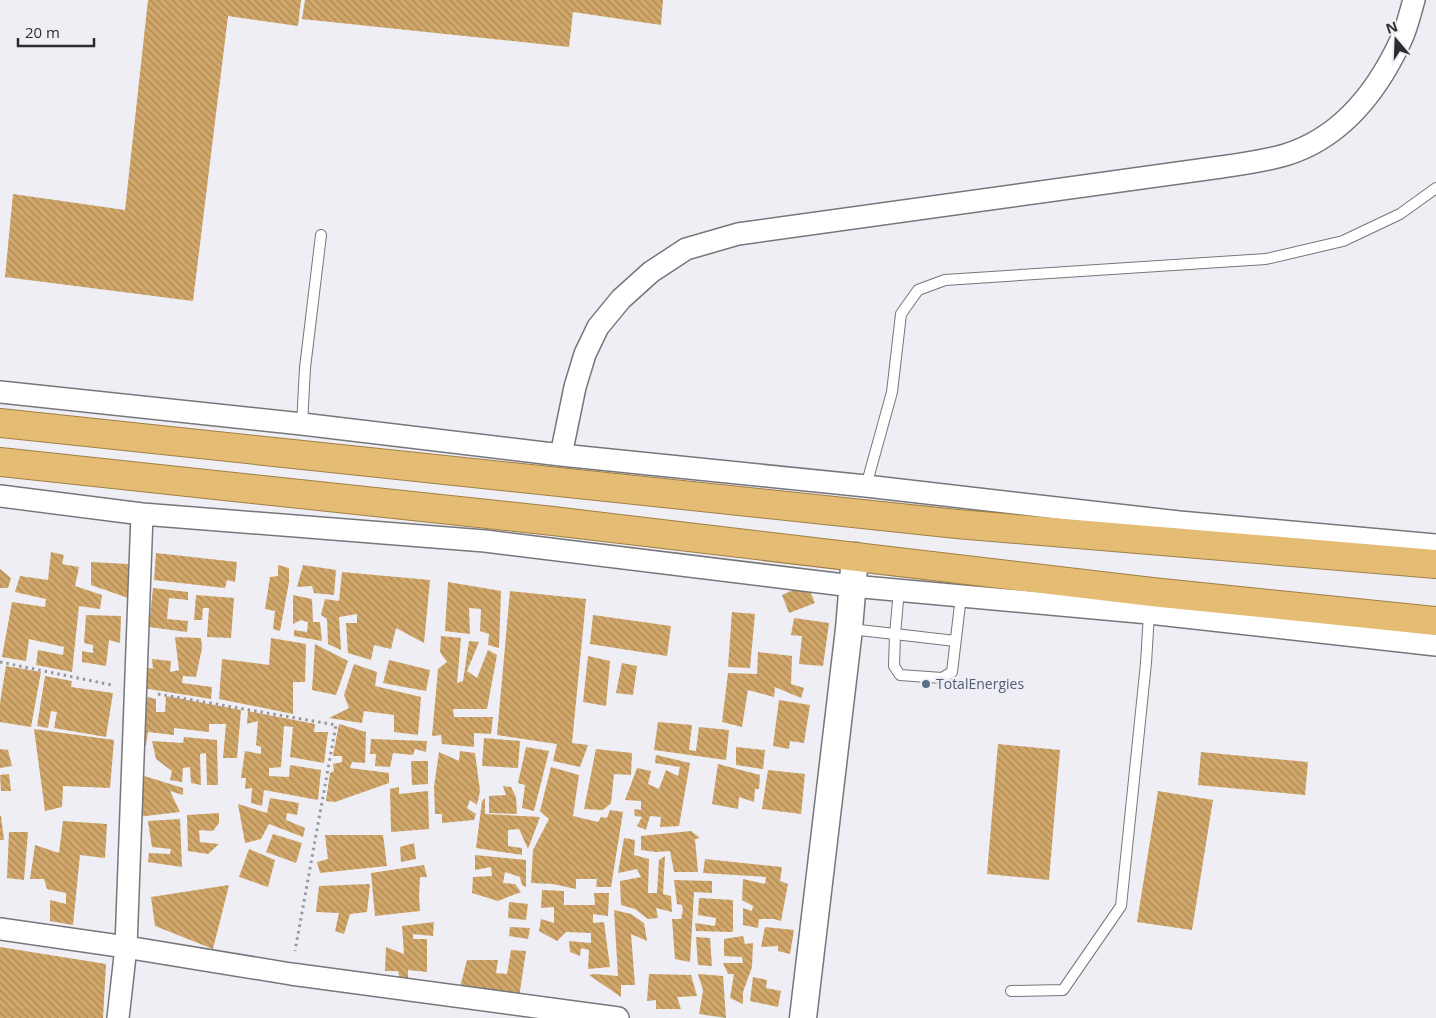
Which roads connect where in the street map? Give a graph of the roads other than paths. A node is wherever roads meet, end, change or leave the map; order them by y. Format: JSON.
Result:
{"nodes":[{"id":1,"x":1414,"y":0,"type":"edge"},
{"id":2,"x":1436,"y":188,"type":"edge"},
{"id":3,"x":321,"y":235,"type":"dead end"},
{"id":4,"x":0,"y":392,"type":"edge"},
{"id":5,"x":0,"y":423,"type":"edge"},
{"id":6,"x":302,"y":424,"type":"junction"},
{"id":7,"x":561,"y":455,"type":"junction"},
{"id":8,"x":0,"y":462,"type":"edge"},
{"id":9,"x":557,"y":481,"type":"junction"},
{"id":10,"x":866,"y":486,"type":"junction"},
{"id":11,"x":0,"y":496,"type":"edge"},
{"id":12,"x":142,"y":514,"type":"junction"},
{"id":13,"x":552,"y":521,"type":"junction"},
{"id":14,"x":1436,"y":545,"type":"edge"},
{"id":15,"x":855,"y":556,"type":"junction"},
{"id":16,"x":1436,"y":564,"type":"edge"},
{"id":17,"x":852,"y":586,"type":"junction"},
{"id":18,"x":899,"y":590,"type":"junction"},
{"id":19,"x":961,"y":596,"type":"junction"},
{"id":20,"x":1149,"y":613,"type":"junction"},
{"id":21,"x":1436,"y":621,"type":"edge"},
{"id":22,"x":848,"y":629,"type":"junction"},
{"id":23,"x":895,"y":634,"type":"junction"},
{"id":24,"x":955,"y":641,"type":"junction"},
{"id":25,"x":1436,"y":645,"type":"edge"},
{"id":26,"x":0,"y":929,"type":"edge"},
{"id":27,"x":126,"y":947,"type":"junction"},
{"id":28,"x":1011,"y":991,"type":"dead end"},
{"id":29,"x":118,"y":1018,"type":"edge"},
{"id":30,"x":617,"y":1018,"type":"edge"},
{"id":31,"x":803,"y":1018,"type":"edge"}],
"edges":[{"from":1,"to":7,"type":"street"},
{"from":2,"to":10,"type":"lane"},
{"from":3,"to":6,"type":"lane"},
{"from":4,"to":6,"type":"street"},
{"from":5,"to":9,"type":"highway"},
{"from":6,"to":7,"type":"street"},
{"from":7,"to":10,"type":"street"},
{"from":8,"to":13,"type":"highway"},
{"from":9,"to":13,"type":"highway"},
{"from":9,"to":16,"type":"highway"},
{"from":10,"to":14,"type":"street"},
{"from":11,"to":12,"type":"street"},
{"from":12,"to":17,"type":"street"},
{"from":12,"to":27,"type":"street"},
{"from":13,"to":15,"type":"highway"},
{"from":15,"to":17,"type":"street"},
{"from":15,"to":21,"type":"highway"},
{"from":17,"to":18,"type":"street"},
{"from":17,"to":22,"type":"street"},
{"from":18,"to":19,"type":"street"},
{"from":18,"to":23,"type":"lane"},
{"from":19,"to":20,"type":"street"},
{"from":19,"to":24,"type":"lane"},
{"from":20,"to":25,"type":"street"},
{"from":20,"to":28,"type":"lane"},
{"from":22,"to":23,"type":"lane"},
{"from":22,"to":31,"type":"street"},
{"from":23,"to":24,"type":"lane"},
{"from":23,"to":24,"type":"lane"},
{"from":26,"to":27,"type":"street"},
{"from":27,"to":29,"type":"street"},
{"from":27,"to":30,"type":"street"}]}
